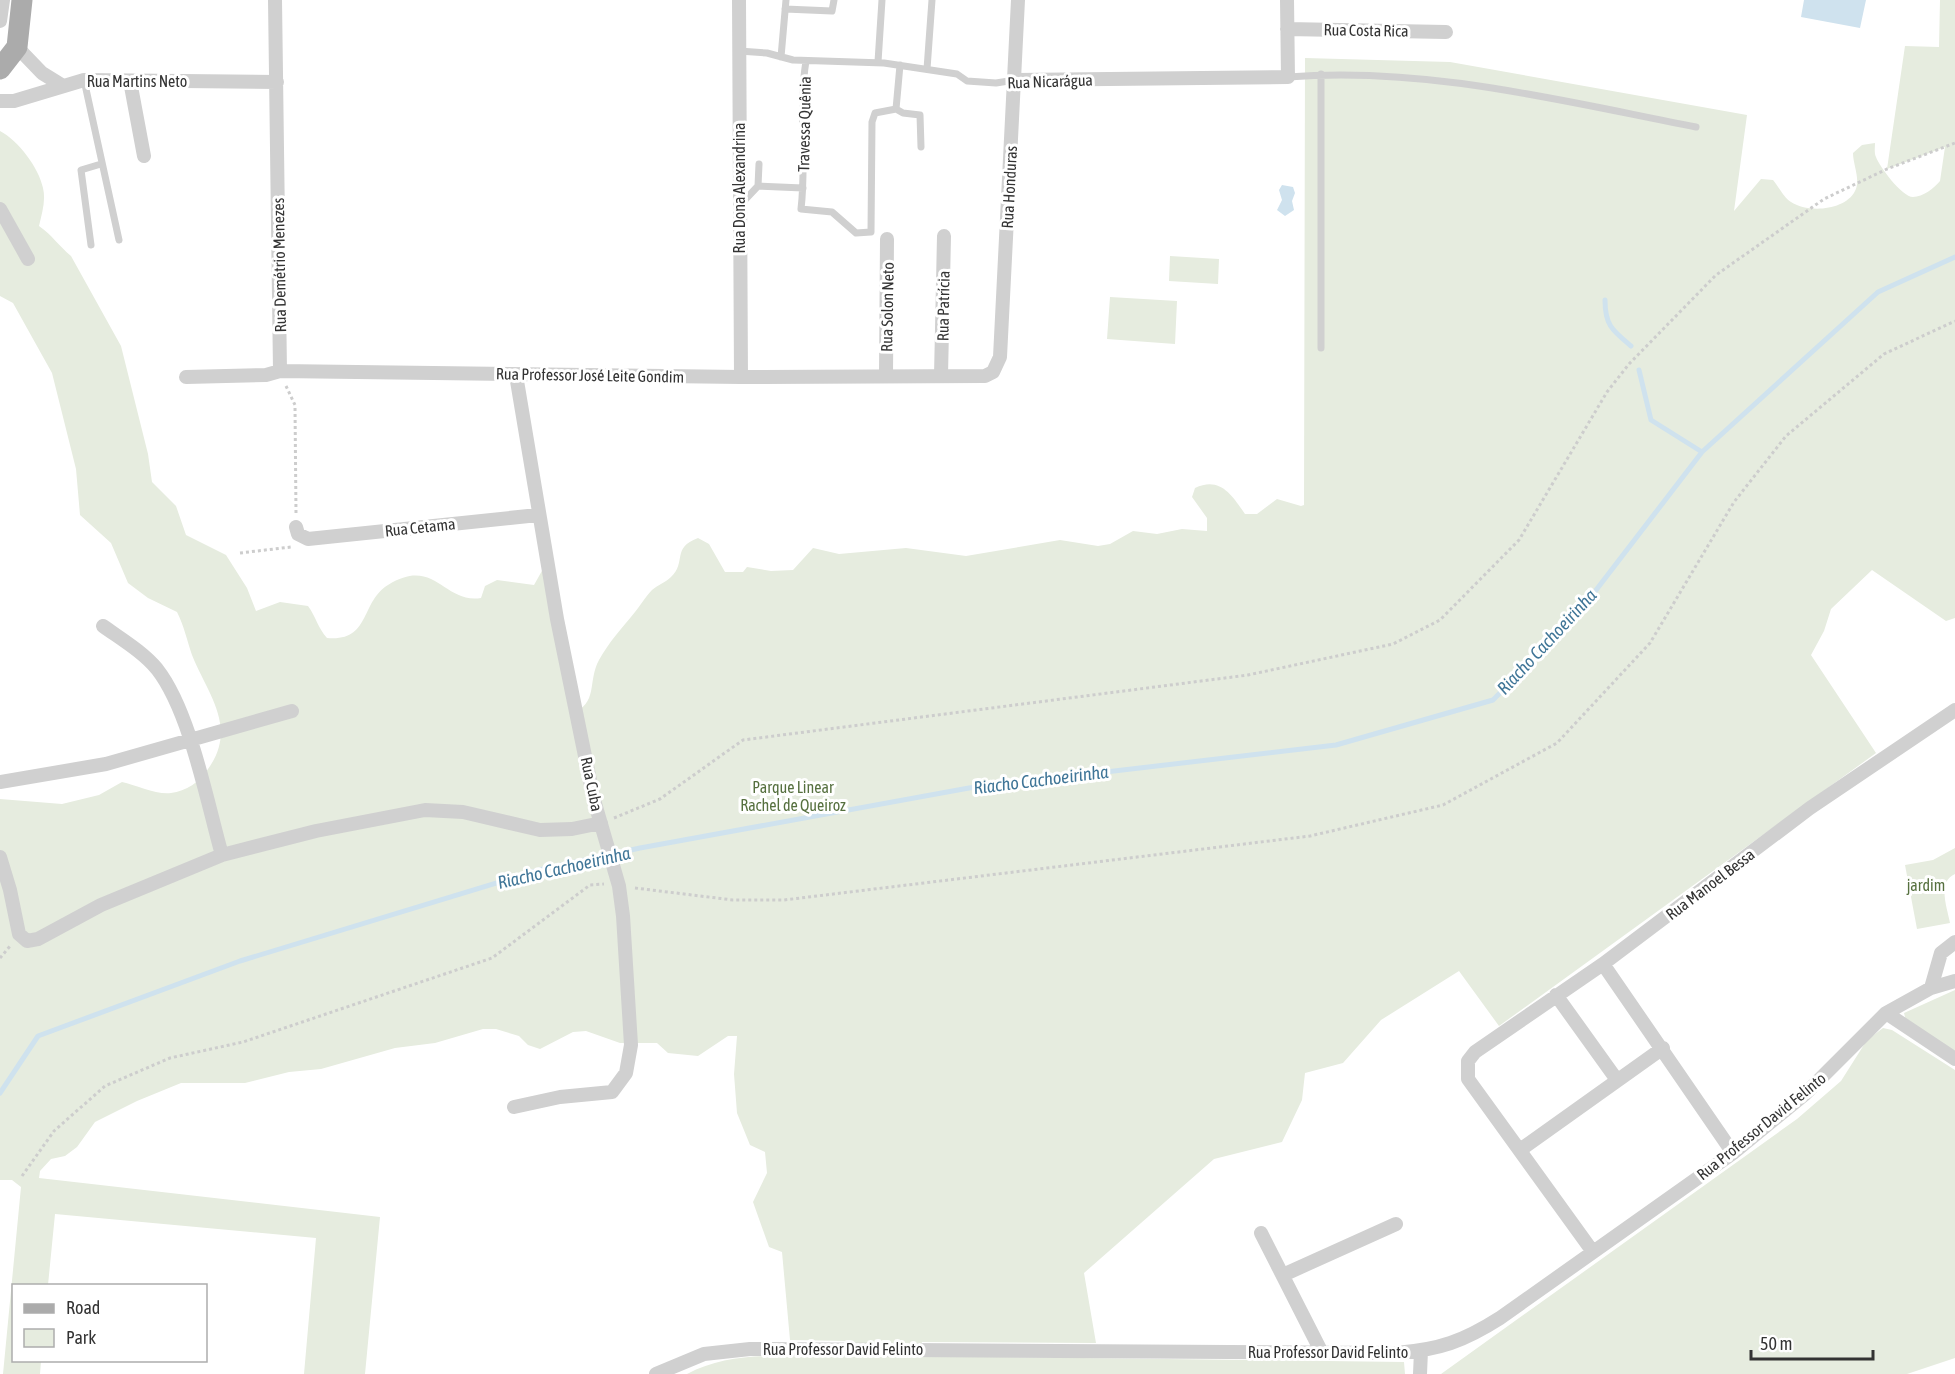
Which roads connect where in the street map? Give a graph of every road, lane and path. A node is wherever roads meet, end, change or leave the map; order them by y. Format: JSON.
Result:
{"nodes":[{"id":1,"x":3,"y":0,"type":"edge"},
{"id":2,"x":22,"y":0,"type":"edge"},
{"id":3,"x":275,"y":0,"type":"edge"},
{"id":4,"x":739,"y":0,"type":"edge"},
{"id":5,"x":786,"y":0,"type":"edge"},
{"id":6,"x":834,"y":0,"type":"edge"},
{"id":7,"x":882,"y":0,"type":"edge"},
{"id":8,"x":932,"y":0,"type":"edge"},
{"id":9,"x":1018,"y":0,"type":"edge"},
{"id":10,"x":1287,"y":0,"type":"edge"},
{"id":11,"x":785,"y":9,"type":"junction"},
{"id":12,"x":0,"y":21,"type":"edge"},
{"id":13,"x":1287,"y":29,"type":"junction"},
{"id":14,"x":1446,"y":32,"type":"dead end"},
{"id":15,"x":16,"y":49,"type":"junction"},
{"id":16,"x":739,"y":51,"type":"junction"},
{"id":17,"x":781,"y":57,"type":"junction"},
{"id":18,"x":806,"y":61,"type":"junction"},
{"id":19,"x":878,"y":62,"type":"junction"},
{"id":20,"x":900,"y":65,"type":"junction"},
{"id":21,"x":0,"y":69,"type":"edge"},
{"id":22,"x":927,"y":69,"type":"junction"},
{"id":23,"x":1321,"y":74,"type":"junction"},
{"id":24,"x":1288,"y":77,"type":"junction"},
{"id":25,"x":84,"y":80,"type":"junction"},
{"id":26,"x":1016,"y":80,"type":"junction"},
{"id":27,"x":130,"y":81,"type":"junction"},
{"id":28,"x":277,"y":82,"type":"junction"},
{"id":29,"x":63,"y":86,"type":"junction"},
{"id":30,"x":0,"y":101,"type":"edge"},
{"id":31,"x":896,"y":109,"type":"junction"},
{"id":32,"x":1696,"y":127,"type":"dead end"},
{"id":33,"x":1955,"y":143,"type":"edge"},
{"id":34,"x":921,"y":147,"type":"dead end"},
{"id":35,"x":144,"y":156,"type":"dead end"},
{"id":36,"x":101,"y":164,"type":"junction"},
{"id":37,"x":759,"y":164,"type":"dead end"},
{"id":38,"x":758,"y":186,"type":"junction"},
{"id":39,"x":803,"y":188,"type":"junction"},
{"id":40,"x":739,"y":206,"type":"junction"},
{"id":41,"x":0,"y":209,"type":"edge"},
{"id":42,"x":944,"y":236,"type":"dead end"},
{"id":43,"x":887,"y":239,"type":"dead end"},
{"id":44,"x":119,"y":240,"type":"dead end"},
{"id":45,"x":91,"y":245,"type":"dead end"},
{"id":46,"x":28,"y":259,"type":"dead end"},
{"id":47,"x":1955,"y":321,"type":"edge"},
{"id":48,"x":1321,"y":348,"type":"dead end"},
{"id":49,"x":280,"y":371,"type":"junction"},
{"id":50,"x":993,"y":372,"type":"joint"},
{"id":51,"x":516,"y":375,"type":"junction"},
{"id":52,"x":886,"y":376,"type":"junction"},
{"id":53,"x":941,"y":376,"type":"junction"},
{"id":54,"x":186,"y":377,"type":"dead end"},
{"id":55,"x":741,"y":377,"type":"junction"},
{"id":56,"x":538,"y":515,"type":"junction"},
{"id":57,"x":299,"y":532,"type":"junction"},
{"id":58,"x":240,"y":553,"type":"dead end"},
{"id":59,"x":103,"y":626,"type":"dead end"},
{"id":60,"x":1955,"y":710,"type":"edge"},
{"id":61,"x":292,"y":711,"type":"dead end"},
{"id":62,"x":189,"y":740,"type":"junction"},
{"id":63,"x":0,"y":782,"type":"edge"},
{"id":64,"x":602,"y":827,"type":"junction"},
{"id":65,"x":222,"y":855,"type":"junction"},
{"id":66,"x":0,"y":857,"type":"edge"},
{"id":67,"x":618,"y":880,"type":"junction"},
{"id":68,"x":1955,"y":942,"type":"edge"},
{"id":69,"x":1603,"y":964,"type":"junction"},
{"id":70,"x":1955,"y":981,"type":"edge"},
{"id":71,"x":1931,"y":988,"type":"junction"},
{"id":72,"x":1556,"y":995,"type":"junction"},
{"id":73,"x":1886,"y":1013,"type":"junction"},
{"id":74,"x":1663,"y":1048,"type":"junction"},
{"id":75,"x":1955,"y":1059,"type":"edge"},
{"id":76,"x":1617,"y":1080,"type":"junction"},
{"id":77,"x":514,"y":1107,"type":"dead end"},
{"id":78,"x":1520,"y":1150,"type":"junction"},
{"id":79,"x":1733,"y":1153,"type":"junction"},
{"id":80,"x":22,"y":1176,"type":"dead end"},
{"id":81,"x":1396,"y":1224,"type":"dead end"},
{"id":82,"x":1261,"y":1233,"type":"dead end"},
{"id":83,"x":1593,"y":1252,"type":"junction"},
{"id":84,"x":1282,"y":1275,"type":"junction"},
{"id":85,"x":1421,"y":1351,"type":"junction"},
{"id":86,"x":1322,"y":1353,"type":"junction"},
{"id":87,"x":656,"y":1374,"type":"edge"},
{"id":88,"x":1420,"y":1374,"type":"edge"}],
"edges":[{"from":1,"to":12,"type":"street"},
{"from":2,"to":15,"type":"main road"},
{"from":3,"to":28,"type":"street","name":"Rua Demétrio Menezes"},
{"from":4,"to":16,"type":"street","name":"Rua Dona Alexandrina"},
{"from":5,"to":11,"type":"lane"},
{"from":6,"to":11,"type":"lane"},
{"from":7,"to":19,"type":"lane"},
{"from":8,"to":22,"type":"lane"},
{"from":9,"to":26,"type":"street","name":"Rua Honduras"},
{"from":10,"to":13,"type":"street"},
{"from":11,"to":17,"type":"lane"},
{"from":13,"to":14,"type":"street","name":"Rua Costa Rica"},
{"from":13,"to":24,"type":"street"},
{"from":15,"to":21,"type":"main road"},
{"from":15,"to":29,"type":"street"},
{"from":16,"to":17,"type":"lane","name":"Rua Nicarágua"},
{"from":16,"to":40,"type":"street","name":"Rua Dona Alexandrina"},
{"from":17,"to":18,"type":"lane","name":"Rua Nicarágua"},
{"from":18,"to":19,"type":"lane","name":"Rua Nicarágua"},
{"from":18,"to":39,"type":"lane","name":"Travessa Quênia"},
{"from":19,"to":20,"type":"lane","name":"Rua Nicarágua"},
{"from":20,"to":22,"type":"lane","name":"Rua Nicarágua"},
{"from":20,"to":31,"type":"lane"},
{"from":22,"to":26,"type":"lane","name":"Rua Nicarágua"},
{"from":23,"to":24,"type":"lane"},
{"from":23,"to":32,"type":"lane"},
{"from":23,"to":48,"type":"lane"},
{"from":24,"to":26,"type":"street","name":"Rua Nicarágua"},
{"from":25,"to":27,"type":"street","name":"Rua Martins Neto"},
{"from":25,"to":29,"type":"street","name":"Rua Martins Neto"},
{"from":25,"to":36,"type":"lane"},
{"from":26,"to":50,"type":"street","name":"Rua Honduras"},
{"from":27,"to":28,"type":"street","name":"Rua Martins Neto"},
{"from":27,"to":35,"type":"street"},
{"from":28,"to":49,"type":"street","name":"Rua Demétrio Menezes"},
{"from":29,"to":30,"type":"street","name":"Rua Martins Neto"},
{"from":31,"to":34,"type":"lane"},
{"from":31,"to":39,"type":"lane","name":"Travessa Quênia"},
{"from":33,"to":64,"type":"path"},
{"from":36,"to":44,"type":"lane"},
{"from":36,"to":45,"type":"lane"},
{"from":37,"to":38,"type":"lane"},
{"from":38,"to":39,"type":"lane"},
{"from":38,"to":40,"type":"lane"},
{"from":40,"to":55,"type":"street","name":"Rua Dona Alexandrina"},
{"from":41,"to":46,"type":"street"},
{"from":42,"to":53,"type":"street","name":"Rua Patrícia"},
{"from":43,"to":52,"type":"street","name":"Rua Solon Neto"},
{"from":47,"to":67,"type":"path"},
{"from":49,"to":51,"type":"street","name":"Rua Professor José Leite Gondim"},
{"from":49,"to":54,"type":"street","name":"Rua Professor José Leite Gondim"},
{"from":49,"to":57,"type":"path"},
{"from":50,"to":53,"type":"street","name":"Rua Professor José Leite Gondim"},
{"from":51,"to":55,"type":"street","name":"Rua Professor José Leite Gondim"},
{"from":51,"to":56,"type":"street","name":"Rua Cuba"},
{"from":52,"to":53,"type":"street","name":"Rua Professor José Leite Gondim"},
{"from":52,"to":55,"type":"street","name":"Rua Professor José Leite Gondim"},
{"from":56,"to":57,"type":"street","name":"Rua Cetama"},
{"from":56,"to":64,"type":"street","name":"Rua Cuba"},
{"from":57,"to":58,"type":"path"},
{"from":59,"to":62,"type":"street"},
{"from":60,"to":69,"type":"street","name":"Rua Manoel Bessa"},
{"from":61,"to":62,"type":"street"},
{"from":62,"to":63,"type":"street"},
{"from":62,"to":65,"type":"street"},
{"from":64,"to":65,"type":"street"},
{"from":64,"to":67,"type":"street","name":"Rua Cuba"},
{"from":65,"to":66,"type":"street"},
{"from":67,"to":77,"type":"street","name":"Rua Cuba"},
{"from":67,"to":80,"type":"path"},
{"from":68,"to":71,"type":"street"},
{"from":69,"to":72,"type":"street","name":"Rua Manoel Bessa"},
{"from":69,"to":74,"type":"street"},
{"from":70,"to":71,"type":"street","name":"Rua Professor David Felinto"},
{"from":71,"to":73,"type":"street","name":"Rua Professor David Felinto"},
{"from":72,"to":76,"type":"street"},
{"from":72,"to":78,"type":"street","name":"Rua Manoel Bessa"},
{"from":73,"to":75,"type":"street"},
{"from":73,"to":79,"type":"street","name":"Rua Professor David Felinto"},
{"from":74,"to":76,"type":"street"},
{"from":74,"to":79,"type":"street"},
{"from":76,"to":78,"type":"street"},
{"from":78,"to":83,"type":"street"},
{"from":79,"to":83,"type":"street","name":"Rua Professor David Felinto"},
{"from":81,"to":84,"type":"street"},
{"from":82,"to":84,"type":"street"},
{"from":83,"to":85,"type":"street","name":"Rua Professor David Felinto"},
{"from":84,"to":86,"type":"street"},
{"from":85,"to":86,"type":"street","name":"Rua Professor David Felinto"},
{"from":85,"to":88,"type":"street"},
{"from":86,"to":87,"type":"street","name":"Rua Professor David Felinto"}]}
